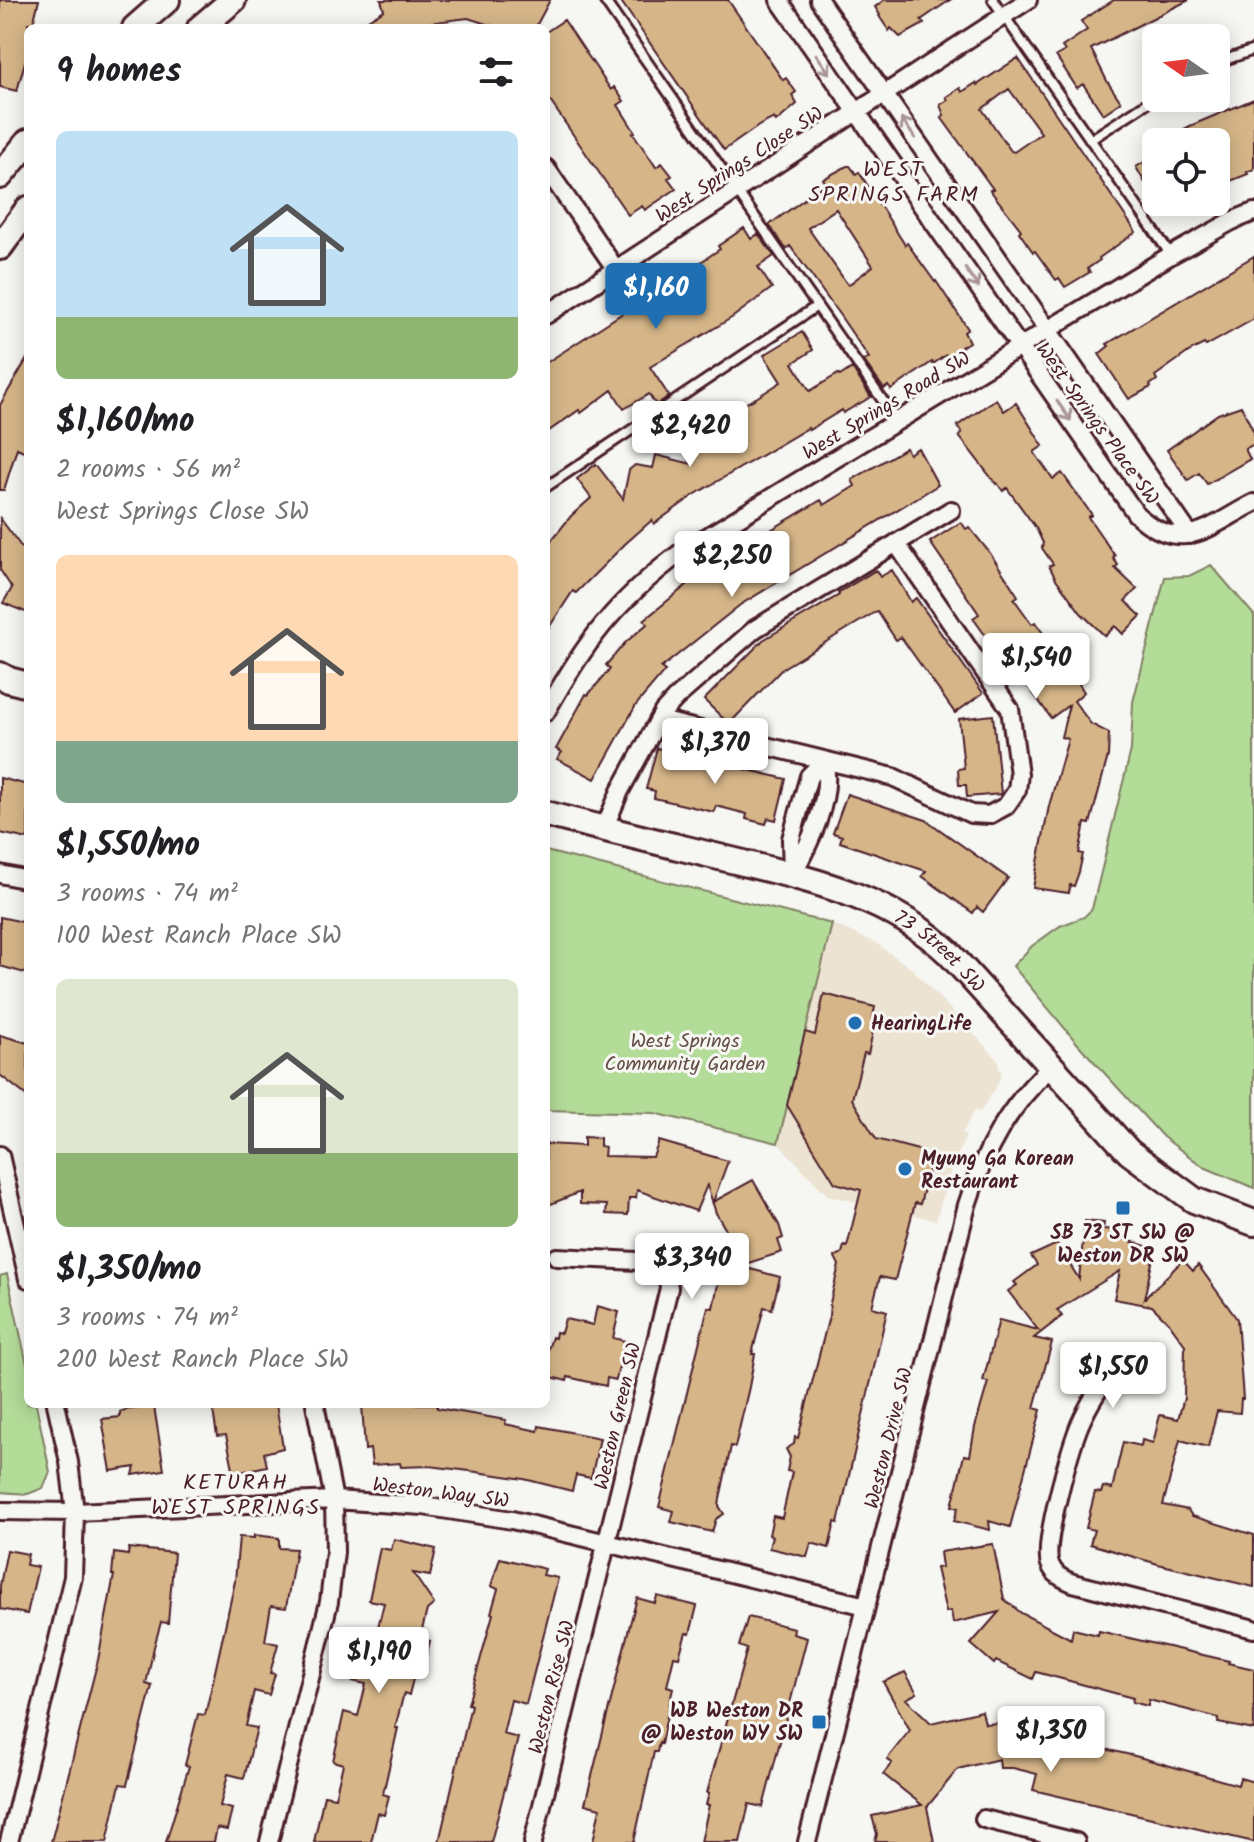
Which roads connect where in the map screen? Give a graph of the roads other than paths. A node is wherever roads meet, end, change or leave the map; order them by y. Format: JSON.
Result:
{"nodes":[{"id":1,"x":167,"y":0,"type":"edge"},
{"id":2,"x":233,"y":0,"type":"edge"},
{"id":3,"x":604,"y":0,"type":"edge"},
{"id":4,"x":779,"y":0,"type":"edge"},
{"id":5,"x":819,"y":0,"type":"edge"},
{"id":6,"x":993,"y":0,"type":"edge"},
{"id":7,"x":1028,"y":0,"type":"edge"},
{"id":8,"x":1004,"y":16,"type":"junction"},
{"id":9,"x":140,"y":24,"type":"edge"},
{"id":10,"x":205,"y":24,"type":"edge"},
{"id":11,"x":1254,"y":50,"type":"edge"},
{"id":12,"x":1230,"y":58,"type":"edge"},
{"id":13,"x":884,"y":94,"type":"junction"},
{"id":14,"x":1142,"y":106,"type":"edge"},
{"id":15,"x":856,"y":111,"type":"junction"},
{"id":16,"x":1090,"y":140,"type":"junction"},
{"id":17,"x":24,"y":147,"type":"edge"},
{"id":18,"x":550,"y":174,"type":"edge"},
{"id":19,"x":0,"y":176,"type":"edge"},
{"id":20,"x":736,"y":190,"type":"junction"},
{"id":21,"x":1254,"y":212,"type":"edge"},
{"id":22,"x":24,"y":214,"type":"edge"},
{"id":23,"x":0,"y":247,"type":"edge"},
{"id":24,"x":1171,"y":255,"type":"junction"},
{"id":25,"x":615,"y":268,"type":"junction"},
{"id":26,"x":817,"y":306,"type":"junction"},
{"id":27,"x":550,"y":312,"type":"edge"},
{"id":28,"x":1048,"y":330,"type":"junction"},
{"id":29,"x":1019,"y":347,"type":"junction"},
{"id":30,"x":897,"y":421,"type":"junction"},
{"id":31,"x":550,"y":484,"type":"edge"},
{"id":32,"x":1254,"y":503,"type":"edge"},
{"id":33,"x":951,"y":510,"type":"dead end"},
{"id":34,"x":1190,"y":535,"type":"junction"},
{"id":35,"x":896,"y":543,"type":"junction"},
{"id":36,"x":550,"y":705,"type":"edge"},
{"id":37,"x":660,"y":720,"type":"junction"},
{"id":38,"x":824,"y":761,"type":"junction"},
{"id":39,"x":550,"y":815,"type":"edge"},
{"id":40,"x":604,"y":829,"type":"junction"},
{"id":41,"x":0,"y":874,"type":"edge"},
{"id":42,"x":792,"y":875,"type":"junction"},
{"id":43,"x":24,"y":879,"type":"edge"},
{"id":44,"x":1052,"y":1066,"type":"junction"},
{"id":45,"x":0,"y":1155,"type":"edge"},
{"id":46,"x":1254,"y":1223,"type":"edge"},
{"id":47,"x":557,"y":1257,"type":"dead end"},
{"id":48,"x":24,"y":1261,"type":"edge"},
{"id":49,"x":1115,"y":1365,"type":"dead end"},
{"id":50,"x":57,"y":1408,"type":"edge"},
{"id":51,"x":316,"y":1408,"type":"edge"},
{"id":52,"x":334,"y":1500,"type":"junction"},
{"id":53,"x":0,"y":1511,"type":"edge"},
{"id":54,"x":75,"y":1512,"type":"junction"},
{"id":55,"x":608,"y":1542,"type":"junction"},
{"id":56,"x":866,"y":1606,"type":"junction"},
{"id":57,"x":1254,"y":1629,"type":"edge"},
{"id":58,"x":984,"y":1819,"type":"dead end"},
{"id":59,"x":9,"y":1842,"type":"edge"},
{"id":60,"x":269,"y":1842,"type":"edge"},
{"id":61,"x":533,"y":1842,"type":"edge"},
{"id":62,"x":807,"y":1842,"type":"edge"},
{"id":63,"x":1076,"y":1842,"type":"edge"}],
"edges":[{"from":1,"to":9,"type":"street"},
{"from":2,"to":10,"type":"street"},
{"from":3,"to":20,"type":"lane"},
{"from":4,"to":15,"type":"street","name":"West Springs Place SW","one_way":true},
{"from":5,"to":13,"type":"street","name":"West Springs Place SW"},
{"from":6,"to":8,"type":"lane"},
{"from":7,"to":8,"type":"street","name":"West Springs Close SW"},
{"from":8,"to":13,"type":"street","name":"West Springs Close SW"},
{"from":8,"to":16,"type":"lane"},
{"from":11,"to":12,"type":"lane"},
{"from":13,"to":15,"type":"street","name":"West Springs Close SW"},
{"from":28,"to":13,"type":"street","name":"West Springs Place SW","one_way":true},
{"from":14,"to":16,"type":"lane"},
{"from":15,"to":20,"type":"street","name":"West Springs Close SW"},
{"from":15,"to":29,"type":"street","name":"West Springs Place SW","one_way":true},
{"from":16,"to":24,"type":"lane"},
{"from":17,"to":19,"type":"street"},
{"from":18,"to":25,"type":"street"},
{"from":20,"to":25,"type":"street","name":"West Springs Close SW"},
{"from":20,"to":26,"type":"lane"},
{"from":21,"to":24,"type":"street","name":"West Springs Road SW"},
{"from":22,"to":23,"type":"street"},
{"from":24,"to":28,"type":"street","name":"West Springs Road SW"},
{"from":25,"to":27,"type":"street","name":"West Springs Close SW"},
{"from":26,"to":30,"type":"lane"},
{"from":26,"to":31,"type":"lane"},
{"from":28,"to":29,"type":"street","name":"West Springs Road SW"},
{"from":28,"to":34,"type":"street","name":"West Springs Place SW"},
{"from":29,"to":30,"type":"street","name":"West Springs Road SW"},
{"from":29,"to":34,"type":"street","name":"West Springs Place SW","one_way":true},
{"from":30,"to":36,"type":"street","name":"West Springs Road SW"},
{"from":32,"to":34,"type":"street"},
{"from":33,"to":35,"type":"street"},
{"from":35,"to":37,"type":"street"},
{"from":35,"to":38,"type":"street"},
{"from":37,"to":38,"type":"street"},
{"from":37,"to":40,"type":"street"},
{"from":38,"to":42,"type":"street"},
{"from":39,"to":40,"type":"street","name":"73 Street SW"},
{"from":40,"to":42,"type":"street","name":"73 Street SW"},
{"from":41,"to":43,"type":"street"},
{"from":42,"to":44,"type":"street","name":"73 Street SW"},
{"from":44,"to":46,"type":"street","name":"73 Street SW"},
{"from":44,"to":56,"type":"street","name":"Weston Drive SW"},
{"from":45,"to":48,"type":"street"},
{"from":47,"to":55,"type":"street","name":"Weston Green SW"},
{"from":49,"to":57,"type":"street"},
{"from":50,"to":54,"type":"street"},
{"from":51,"to":52,"type":"street"},
{"from":52,"to":54,"type":"street","name":"Weston Way SW"},
{"from":52,"to":55,"type":"street","name":"Weston Way SW"},
{"from":52,"to":60,"type":"street"},
{"from":53,"to":54,"type":"street","name":"Weston Way SW"},
{"from":54,"to":59,"type":"street"},
{"from":55,"to":56,"type":"street","name":"Weston Way SW"},
{"from":55,"to":61,"type":"street","name":"Weston Rise SW"},
{"from":56,"to":62,"type":"street","name":"Weston Drive SW"},
{"from":58,"to":63,"type":"street"}]}
